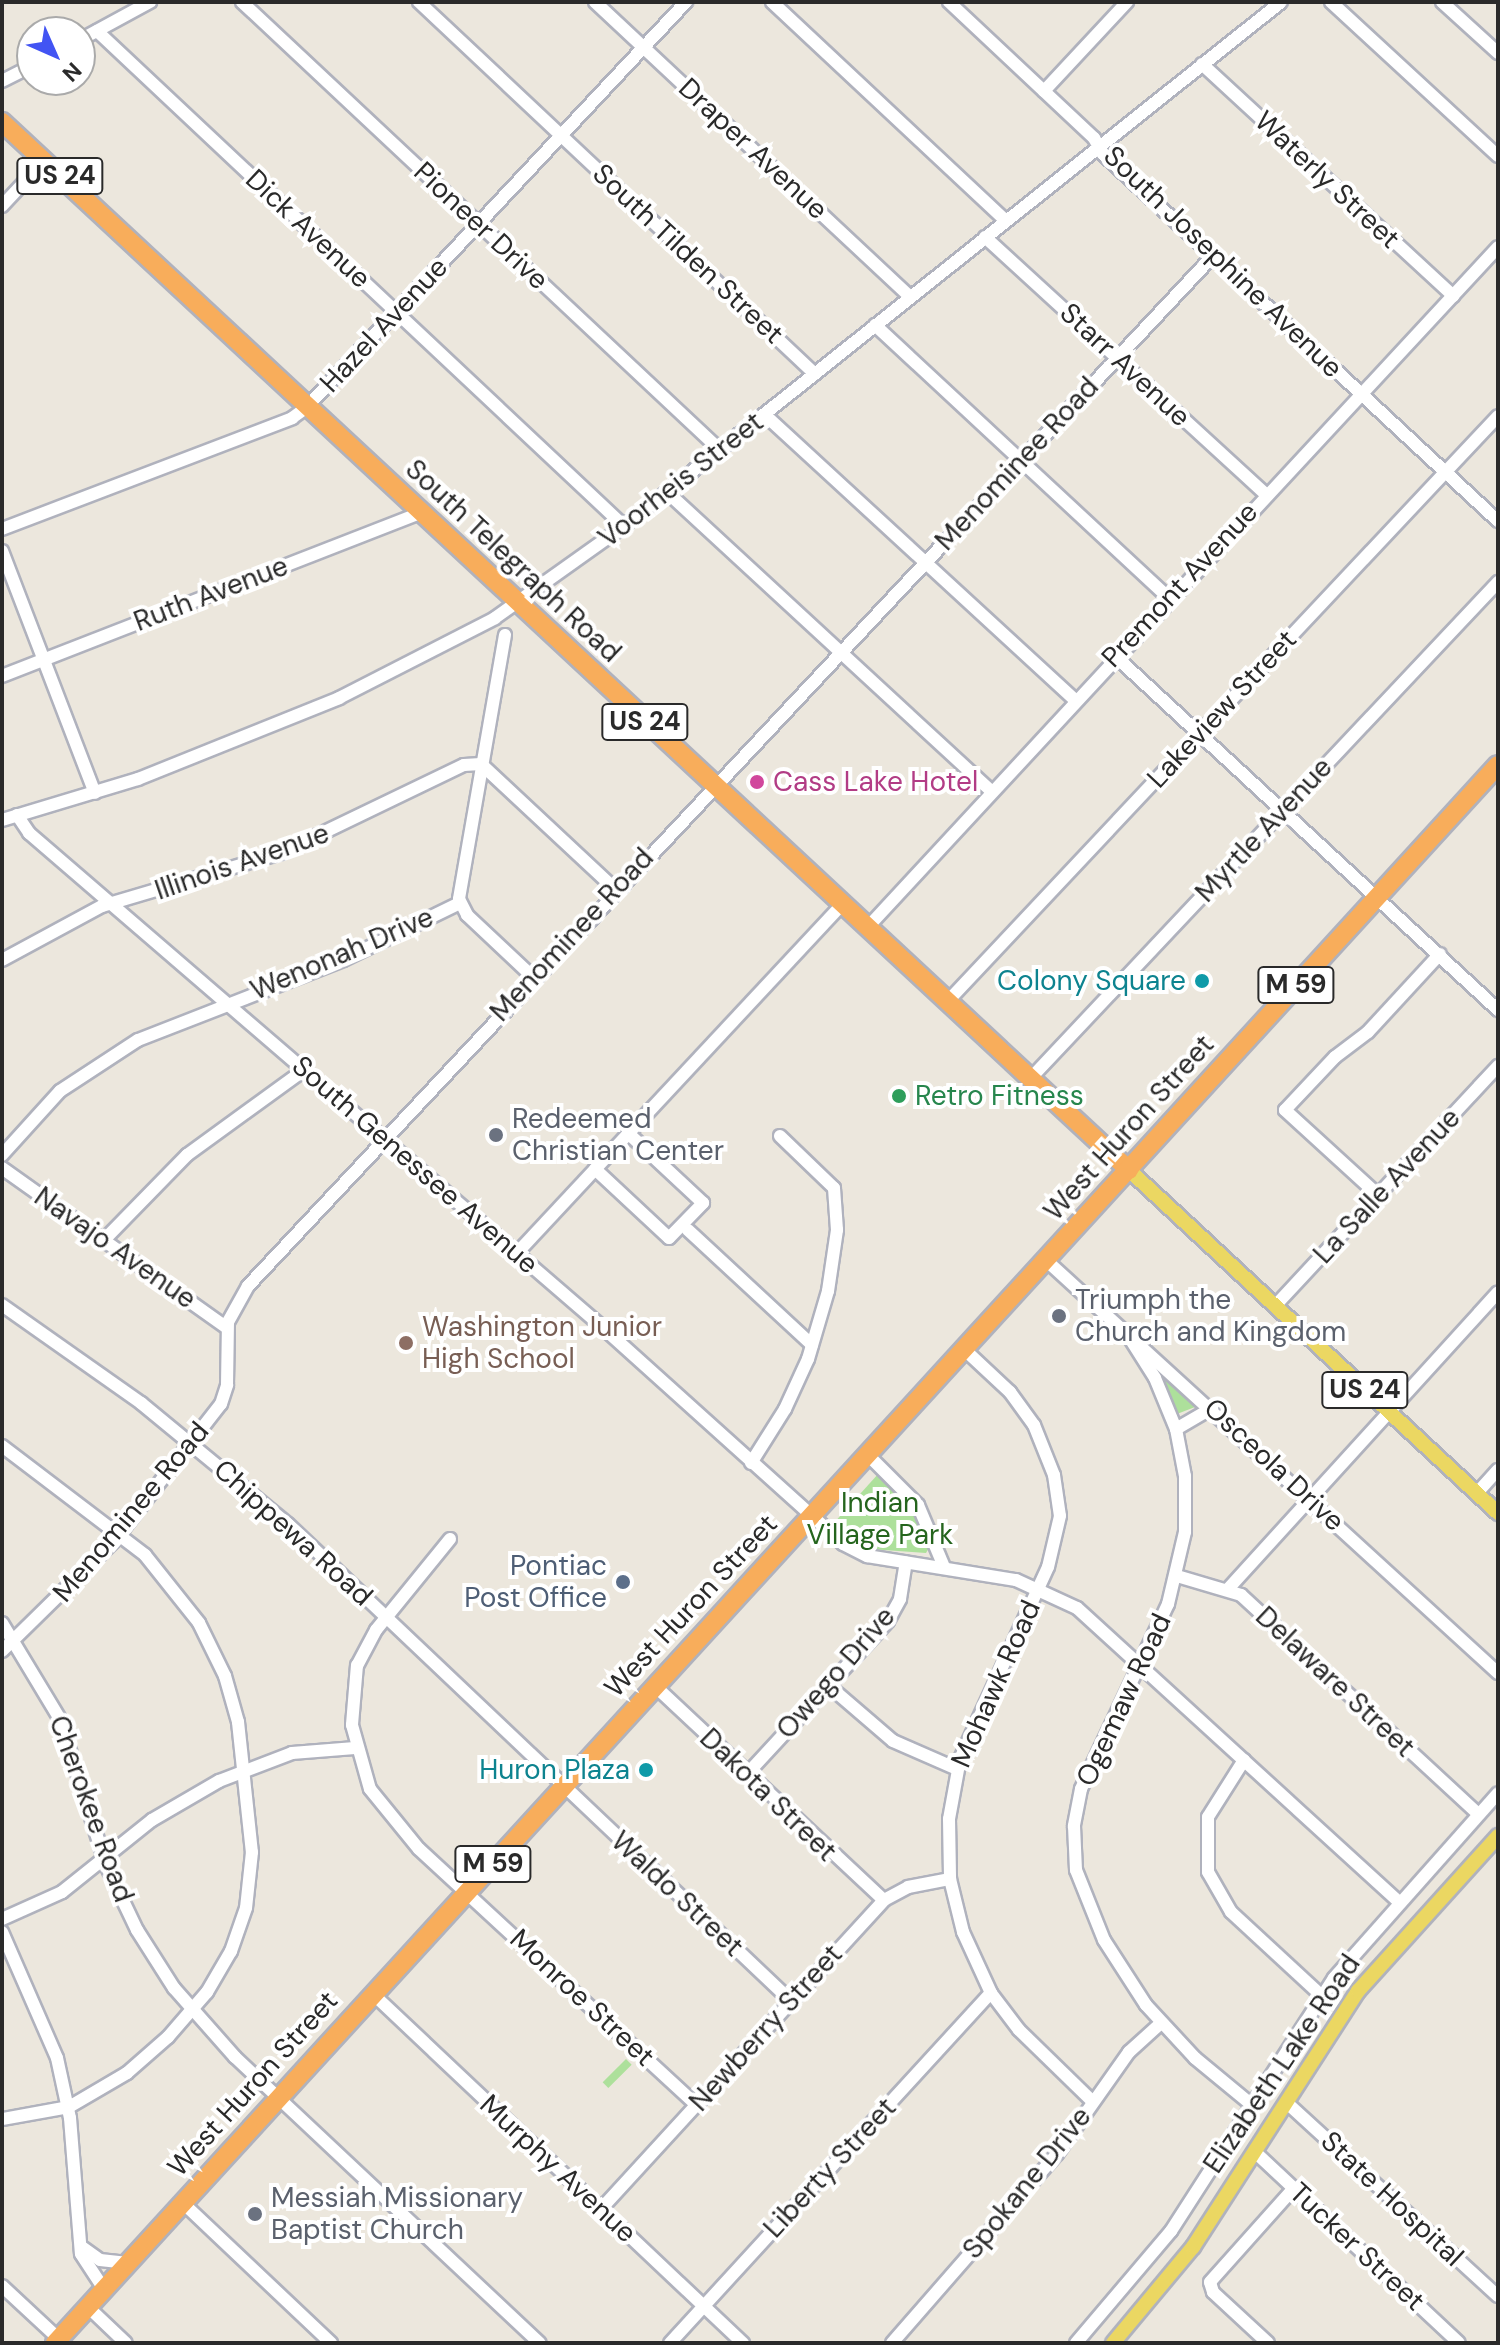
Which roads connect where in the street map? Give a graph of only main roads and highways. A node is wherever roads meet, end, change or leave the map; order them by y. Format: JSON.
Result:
{"nodes":[{"id":1,"x":2,"y":122,"type":"edge"},
{"id":2,"x":1498,"y":765,"type":"edge"},
{"id":3,"x":1129,"y":1170,"type":"junction"},
{"id":4,"x":1498,"y":1513,"type":"edge"},
{"id":5,"x":1498,"y":1836,"type":"edge"},
{"id":6,"x":57,"y":2341,"type":"edge"},
{"id":7,"x":1113,"y":2343,"type":"edge"}],
"edges":[{"from":1,"to":3,"type":"highway","name":"South Telegraph Road","number":"US 24"},
{"from":2,"to":3,"type":"highway","name":"West Huron Street","number":"M 59"},
{"from":3,"to":4,"type":"main road","number":"US 24"},
{"from":3,"to":6,"type":"highway","name":"West Huron Street","number":"M 59"},
{"from":5,"to":7,"type":"main road","name":"Elizabeth Lake Road"}]}
